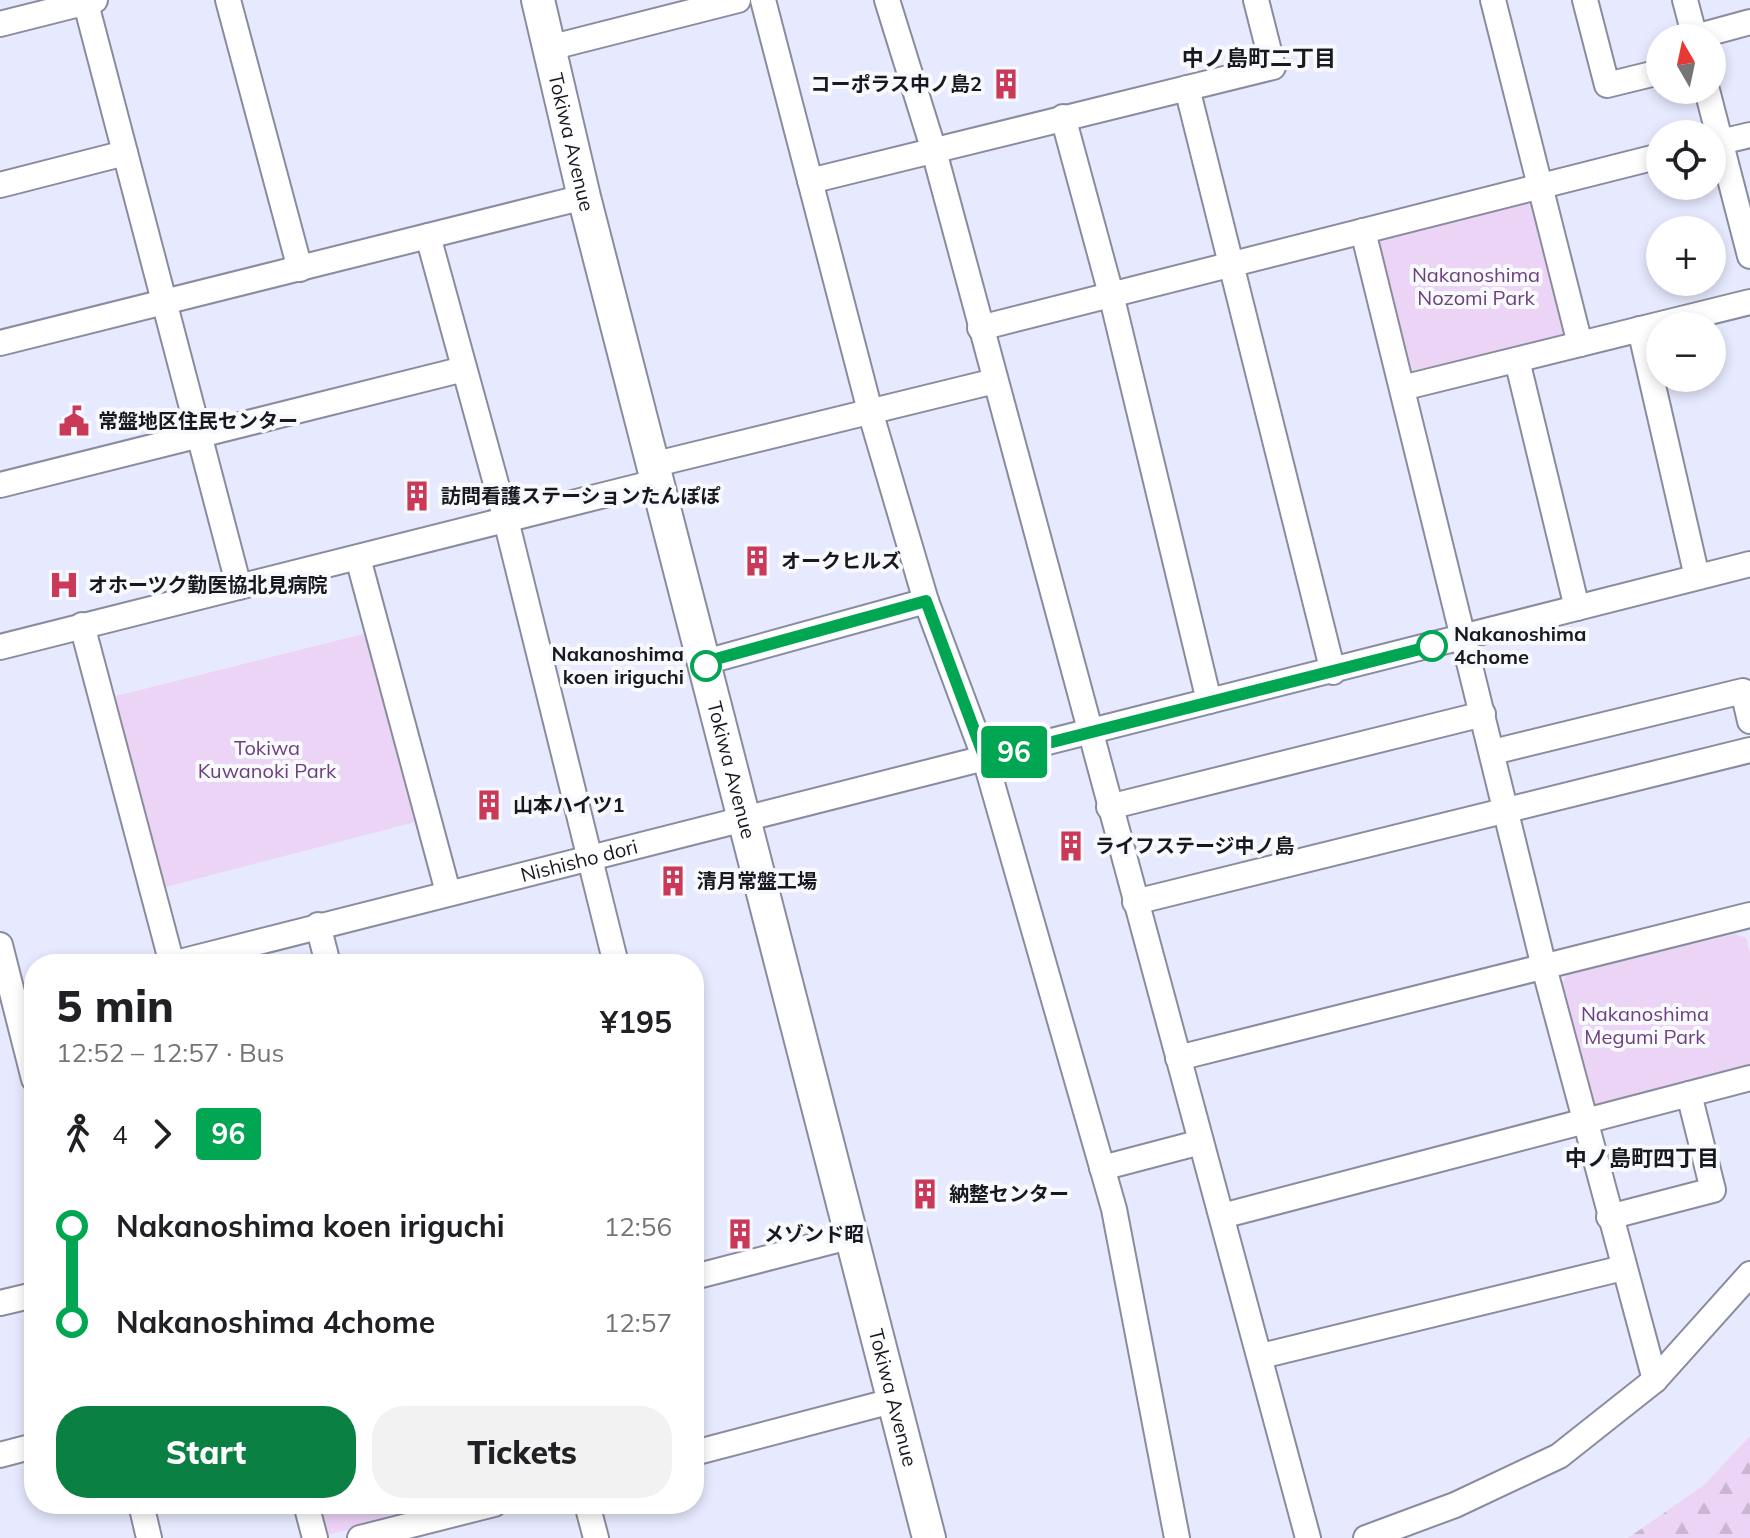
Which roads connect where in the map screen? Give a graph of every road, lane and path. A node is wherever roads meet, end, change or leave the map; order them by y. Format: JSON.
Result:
{"nodes":[{"id":1,"x":228,"y":0,"type":"edge"},
{"id":2,"x":538,"y":0,"type":"edge"},
{"id":3,"x":738,"y":0,"type":"edge"},
{"id":4,"x":763,"y":0,"type":"edge"},
{"id":5,"x":887,"y":0,"type":"edge"},
{"id":6,"x":1256,"y":0,"type":"edge"},
{"id":7,"x":1493,"y":0,"type":"edge"},
{"id":8,"x":1585,"y":0,"type":"edge"},
{"id":9,"x":1685,"y":0,"type":"edge"},
{"id":10,"x":89,"y":1,"type":"edge"},
{"id":11,"x":1750,"y":22,"type":"edge"},
{"id":12,"x":0,"y":24,"type":"edge"},
{"id":13,"x":1691,"y":24,"type":"edge"},
{"id":14,"x":1726,"y":29,"type":"edge"},
{"id":15,"x":549,"y":48,"type":"junction"},
{"id":16,"x":1646,"y":75,"type":"edge"},
{"id":17,"x":1187,"y":88,"type":"junction"},
{"id":18,"x":1063,"y":117,"type":"junction"},
{"id":19,"x":1750,"y":135,"type":"edge"},
{"id":20,"x":1726,"y":141,"type":"edge"},
{"id":21,"x":934,"y":151,"type":"junction"},
{"id":22,"x":125,"y":153,"type":"junction"},
{"id":23,"x":1646,"y":159,"type":"edge"},
{"id":24,"x":1726,"y":175,"type":"edge"},
{"id":25,"x":810,"y":181,"type":"junction"},
{"id":26,"x":1541,"y":184,"type":"junction"},
{"id":27,"x":0,"y":185,"type":"edge"},
{"id":28,"x":584,"y":197,"type":"junction"},
{"id":29,"x":1363,"y":231,"type":"junction"},
{"id":30,"x":428,"y":236,"type":"junction"},
{"id":31,"x":1749,"y":248,"type":"edge"},
{"id":32,"x":1232,"y":264,"type":"junction"},
{"id":33,"x":300,"y":269,"type":"junction"},
{"id":34,"x":1111,"y":294,"type":"junction"},
{"id":35,"x":165,"y":302,"type":"junction"},
{"id":36,"x":1750,"y":302,"type":"edge"},
{"id":37,"x":980,"y":328,"type":"junction"},
{"id":38,"x":1640,"y":329,"type":"junction"},
{"id":39,"x":0,"y":343,"type":"edge"},
{"id":40,"x":1580,"y":344,"type":"junction"},
{"id":41,"x":1517,"y":360,"type":"junction"},
{"id":42,"x":464,"y":369,"type":"junction"},
{"id":43,"x":995,"y":381,"type":"junction"},
{"id":44,"x":1402,"y":388,"type":"junction"},
{"id":45,"x":870,"y":411,"type":"junction"},
{"id":46,"x":200,"y":436,"type":"junction"},
{"id":47,"x":658,"y":473,"type":"junction"},
{"id":48,"x":0,"y":485,"type":"edge"},
{"id":49,"x":506,"y":520,"type":"junction"},
{"id":50,"x":358,"y":558,"type":"junction"},
{"id":51,"x":1750,"y":564,"type":"edge"},
{"id":52,"x":1697,"y":577,"type":"junction"},
{"id":53,"x":239,"y":587,"type":"junction"},
{"id":54,"x":926,"y":601,"type":"junction"},
{"id":55,"x":1577,"y":608,"type":"junction"},
{"id":56,"x":82,"y":625,"type":"junction"},
{"id":57,"x":1465,"y":638,"type":"junction"},
{"id":58,"x":0,"y":647,"type":"edge"},
{"id":59,"x":705,"y":662,"type":"junction"},
{"id":60,"x":1333,"y":672,"type":"junction"},
{"id":61,"x":1209,"y":701,"type":"junction"},
{"id":62,"x":1483,"y":714,"type":"junction"},
{"id":63,"x":1750,"y":721,"type":"edge"},
{"id":64,"x":1089,"y":733,"type":"junction"},
{"id":65,"x":1750,"y":750,"type":"edge"},
{"id":66,"x":1493,"y":752,"type":"junction"},
{"id":67,"x":985,"y":759,"type":"junction"},
{"id":68,"x":1109,"y":807,"type":"junction"},
{"id":69,"x":1508,"y":810,"type":"junction"},
{"id":70,"x":743,"y":819,"type":"junction"},
{"id":71,"x":590,"y":858,"type":"junction"},
{"id":72,"x":448,"y":892,"type":"junction"},
{"id":73,"x":1135,"y":902,"type":"junction"},
{"id":74,"x":1750,"y":916,"type":"edge"},
{"id":75,"x":318,"y":925,"type":"junction"},
{"id":76,"x":0,"y":945,"type":"edge"},
{"id":77,"x":169,"y":954,"type":"edge"},
{"id":78,"x":209,"y":954,"type":"edge"},
{"id":79,"x":325,"y":954,"type":"edge"},
{"id":80,"x":614,"y":954,"type":"edge"},
{"id":81,"x":1544,"y":967,"type":"junction"},
{"id":82,"x":16,"y":1004,"type":"edge"},
{"id":83,"x":24,"y":1037,"type":"edge"},
{"id":84,"x":1178,"y":1058,"type":"junction"},
{"id":85,"x":1750,"y":1078,"type":"edge"},
{"id":86,"x":1689,"y":1094,"type":"junction"},
{"id":87,"x":1583,"y":1121,"type":"junction"},
{"id":88,"x":1201,"y":1142,"type":"junction"},
{"id":89,"x":1102,"y":1168,"type":"junction"},
{"id":90,"x":1222,"y":1216,"type":"junction"},
{"id":91,"x":1609,"y":1217,"type":"junction"},
{"id":92,"x":849,"y":1237,"type":"junction"},
{"id":93,"x":1623,"y":1268,"type":"junction"},
{"id":94,"x":704,"y":1273,"type":"edge"},
{"id":95,"x":1750,"y":1274,"type":"edge"},
{"id":96,"x":24,"y":1297,"type":"edge"},
{"id":97,"x":0,"y":1303,"type":"edge"},
{"id":98,"x":1261,"y":1356,"type":"junction"},
{"id":99,"x":1655,"y":1380,"type":"junction"},
{"id":100,"x":892,"y":1401,"type":"junction"},
{"id":101,"x":24,"y":1449,"type":"edge"},
{"id":102,"x":704,"y":1450,"type":"edge"},
{"id":103,"x":0,"y":1455,"type":"edge"},
{"id":104,"x":143,"y":1514,"type":"edge"},
{"id":105,"x":309,"y":1514,"type":"edge"},
{"id":106,"x":455,"y":1514,"type":"edge"},
{"id":107,"x":590,"y":1514,"type":"edge"},
{"id":108,"x":149,"y":1538,"type":"edge"},
{"id":109,"x":315,"y":1538,"type":"edge"},
{"id":110,"x":360,"y":1538,"type":"edge"},
{"id":111,"x":596,"y":1538,"type":"edge"},
{"id":112,"x":929,"y":1538,"type":"edge"},
{"id":113,"x":1177,"y":1538,"type":"edge"},
{"id":114,"x":1308,"y":1538,"type":"edge"},
{"id":115,"x":1366,"y":1538,"type":"edge"}],
"edges":[{"from":1,"to":33,"type":"street"},
{"from":2,"to":15,"type":"main road","name":"Tokiwa Avenue"},
{"from":3,"to":15,"type":"street"},
{"from":4,"to":25,"type":"street"},
{"from":5,"to":21,"type":"street"},
{"from":6,"to":17,"type":"street"},
{"from":7,"to":26,"type":"street"},
{"from":8,"to":16,"type":"street"},
{"from":9,"to":13,"type":"street"},
{"from":10,"to":12,"type":"street"},
{"from":10,"to":22,"type":"street"},
{"from":11,"to":14,"type":"street"},
{"from":15,"to":28,"type":"main road","name":"Tokiwa Avenue"},
{"from":17,"to":18,"type":"street"},
{"from":17,"to":32,"type":"street"},
{"from":18,"to":21,"type":"street"},
{"from":18,"to":34,"type":"street"},
{"from":19,"to":20,"type":"street"},
{"from":21,"to":25,"type":"street"},
{"from":21,"to":37,"type":"street"},
{"from":22,"to":27,"type":"street"},
{"from":22,"to":35,"type":"street"},
{"from":23,"to":26,"type":"street"},
{"from":24,"to":31,"type":"street"},
{"from":25,"to":45,"type":"street"},
{"from":26,"to":29,"type":"street"},
{"from":26,"to":40,"type":"street"},
{"from":28,"to":30,"type":"street"},
{"from":28,"to":47,"type":"main road","name":"Tokiwa Avenue"},
{"from":29,"to":32,"type":"street"},
{"from":29,"to":44,"type":"street"},
{"from":30,"to":33,"type":"street"},
{"from":30,"to":42,"type":"street"},
{"from":32,"to":34,"type":"street"},
{"from":32,"to":60,"type":"street"},
{"from":33,"to":35,"type":"street"},
{"from":34,"to":37,"type":"street"},
{"from":34,"to":61,"type":"street"},
{"from":35,"to":39,"type":"street"},
{"from":35,"to":46,"type":"street"},
{"from":36,"to":38,"type":"street"},
{"from":37,"to":43,"type":"street"},
{"from":38,"to":40,"type":"street"},
{"from":38,"to":52,"type":"street"},
{"from":40,"to":41,"type":"street"},
{"from":41,"to":44,"type":"street"},
{"from":41,"to":55,"type":"street"},
{"from":42,"to":46,"type":"street"},
{"from":42,"to":49,"type":"street"},
{"from":43,"to":45,"type":"street"},
{"from":43,"to":64,"type":"street"},
{"from":44,"to":57,"type":"street"},
{"from":45,"to":47,"type":"street"},
{"from":45,"to":54,"type":"street"},
{"from":46,"to":48,"type":"street"},
{"from":46,"to":53,"type":"street"},
{"from":47,"to":49,"type":"street"},
{"from":47,"to":59,"type":"main road","name":"Tokiwa Avenue"},
{"from":49,"to":50,"type":"street"},
{"from":49,"to":71,"type":"street"},
{"from":50,"to":53,"type":"street"},
{"from":50,"to":72,"type":"street"},
{"from":51,"to":52,"type":"street","name":"Nishisho dori"},
{"from":52,"to":55,"type":"street","name":"Nishisho dori"},
{"from":53,"to":56,"type":"street"},
{"from":54,"to":59,"type":"street"},
{"from":54,"to":67,"type":"street"},
{"from":55,"to":57,"type":"street","name":"Nishisho dori"},
{"from":56,"to":58,"type":"street"},
{"from":56,"to":77,"type":"street"},
{"from":57,"to":60,"type":"street","name":"Nishisho dori"},
{"from":57,"to":62,"type":"street"},
{"from":59,"to":70,"type":"main road","name":"Tokiwa Avenue"},
{"from":60,"to":61,"type":"street","name":"Nishisho dori"},
{"from":61,"to":64,"type":"street","name":"Nishisho dori"},
{"from":62,"to":66,"type":"street"},
{"from":62,"to":68,"type":"street"},
{"from":63,"to":66,"type":"street"},
{"from":64,"to":67,"type":"street","name":"Nishisho dori"},
{"from":64,"to":68,"type":"street"},
{"from":65,"to":69,"type":"street"},
{"from":66,"to":69,"type":"street"},
{"from":67,"to":70,"type":"street","name":"Nishisho dori"},
{"from":67,"to":89,"type":"street"},
{"from":68,"to":73,"type":"street"},
{"from":69,"to":73,"type":"street"},
{"from":69,"to":81,"type":"street"},
{"from":70,"to":71,"type":"street","name":"Nishisho dori"},
{"from":70,"to":92,"type":"main road","name":"Tokiwa Avenue"},
{"from":71,"to":72,"type":"street","name":"Nishisho dori"},
{"from":71,"to":80,"type":"street"},
{"from":72,"to":75,"type":"street","name":"Nishisho dori"},
{"from":73,"to":84,"type":"street"},
{"from":74,"to":81,"type":"street"},
{"from":75,"to":78,"type":"street","name":"Nishisho dori"},
{"from":75,"to":79,"type":"street"},
{"from":76,"to":82,"type":"street"},
{"from":81,"to":84,"type":"street"},
{"from":81,"to":87,"type":"street"},
{"from":82,"to":83,"type":"street"},
{"from":84,"to":88,"type":"street"},
{"from":85,"to":86,"type":"street"},
{"from":86,"to":87,"type":"street"},
{"from":86,"to":91,"type":"street"},
{"from":87,"to":90,"type":"street"},
{"from":87,"to":91,"type":"street"},
{"from":88,"to":89,"type":"street"},
{"from":88,"to":90,"type":"street"},
{"from":89,"to":113,"type":"street"},
{"from":90,"to":98,"type":"street"},
{"from":91,"to":93,"type":"street"},
{"from":92,"to":94,"type":"street"},
{"from":92,"to":100,"type":"main road","name":"Tokiwa Avenue"},
{"from":93,"to":98,"type":"street"},
{"from":93,"to":99,"type":"street"},
{"from":95,"to":99,"type":"street"},
{"from":96,"to":97,"type":"street"},
{"from":98,"to":114,"type":"street"},
{"from":99,"to":115,"type":"street"},
{"from":100,"to":102,"type":"street"},
{"from":100,"to":112,"type":"main road","name":"Tokiwa Avenue"},
{"from":101,"to":103,"type":"street"},
{"from":104,"to":108,"type":"street"},
{"from":105,"to":109,"type":"street"},
{"from":106,"to":110,"type":"street"},
{"from":107,"to":111,"type":"street"}]}
